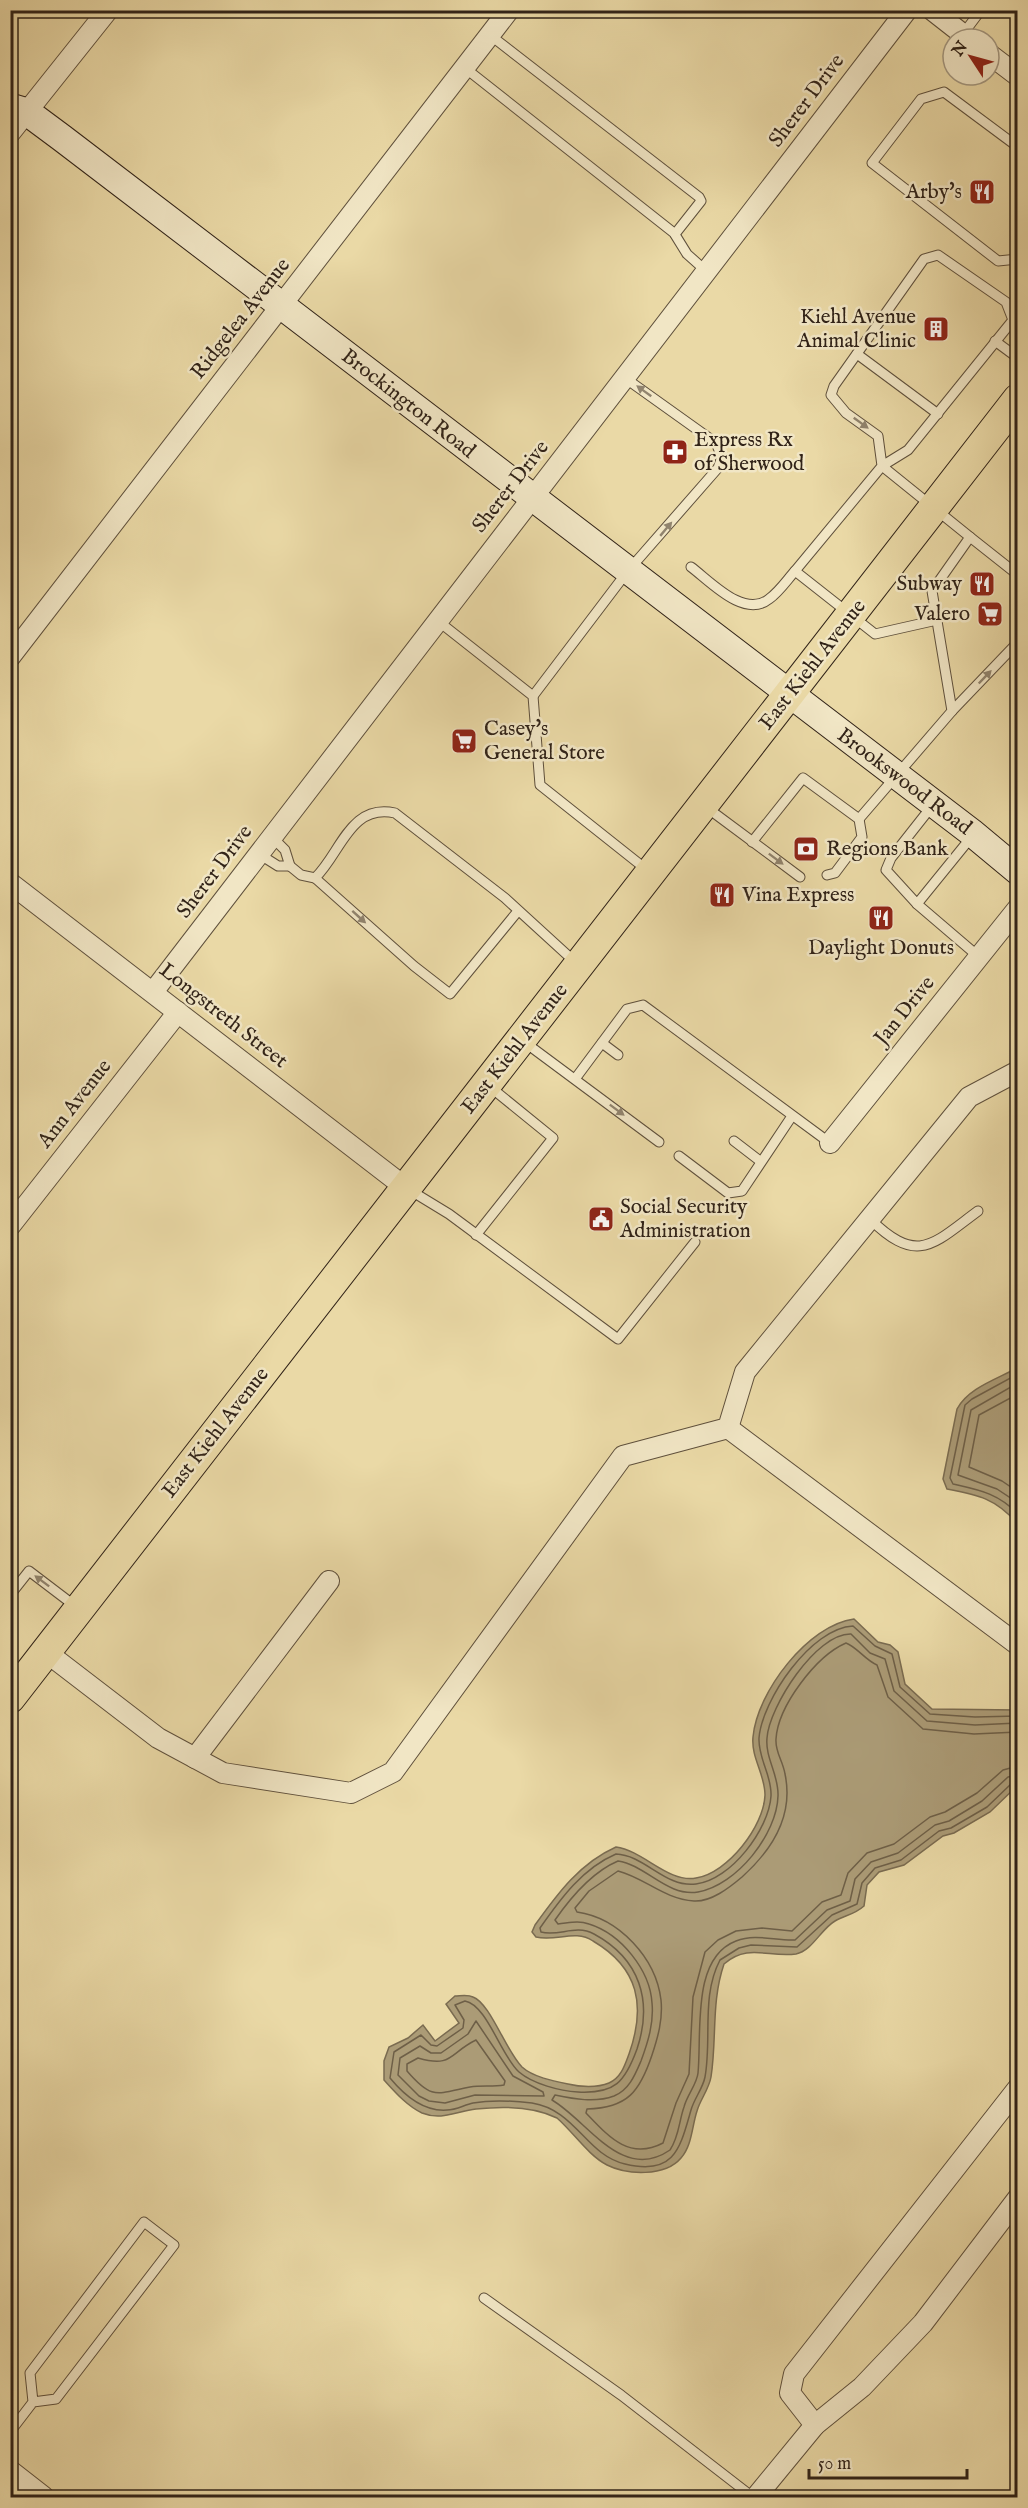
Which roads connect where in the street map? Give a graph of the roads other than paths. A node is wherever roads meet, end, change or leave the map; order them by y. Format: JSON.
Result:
{"nodes":[{"id":1,"x":108,"y":10,"type":"edge"},
{"id":2,"x":509,"y":10,"type":"edge"},
{"id":3,"x":907,"y":10,"type":"edge"},
{"id":4,"x":932,"y":10,"type":"edge"},
{"id":5,"x":981,"y":10,"type":"edge"},
{"id":6,"x":1010,"y":10,"type":"edge"},
{"id":7,"x":1017,"y":16,"type":"edge"},
{"id":8,"x":954,"y":27,"type":"edge"},
{"id":9,"x":971,"y":27,"type":"edge"},
{"id":10,"x":490,"y":35,"type":"junction"},
{"id":11,"x":1001,"y":63,"type":"edge"},
{"id":12,"x":465,"y":68,"type":"junction"},
{"id":13,"x":1017,"y":76,"type":"edge"},
{"id":14,"x":10,"y":87,"type":"edge"},
{"id":15,"x":19,"y":110,"type":"edge"},
{"id":16,"x":10,"y":133,"type":"edge"},
{"id":17,"x":1017,"y":147,"type":"edge"},
{"id":18,"x":675,"y":234,"type":"junction"},
{"id":19,"x":1017,"y":259,"type":"edge"},
{"id":20,"x":706,"y":271,"type":"junction"},
{"id":21,"x":281,"y":307,"type":"junction"},
{"id":22,"x":995,"y":341,"type":"junction"},
{"id":23,"x":856,"y":354,"type":"junction"},
{"id":24,"x":1017,"y":358,"type":"edge"},
{"id":25,"x":625,"y":378,"type":"junction"},
{"id":26,"x":1017,"y":399,"type":"edge"},
{"id":27,"x":938,"y":414,"type":"junction"},
{"id":28,"x":882,"y":466,"type":"junction"},
{"id":29,"x":531,"y":499,"type":"junction"},
{"id":30,"x":934,"y":507,"type":"junction"},
{"id":31,"x":970,"y":537,"type":"junction"},
{"id":32,"x":691,"y":567,"type":"dead end"},
{"id":33,"x":795,"y":571,"type":"junction"},
{"id":34,"x":627,"y":572,"type":"junction"},
{"id":35,"x":1017,"y":575,"type":"edge"},
{"id":36,"x":851,"y":615,"type":"junction"},
{"id":37,"x":937,"y":620,"type":"junction"},
{"id":38,"x":438,"y":621,"type":"junction"},
{"id":39,"x":1016,"y":647,"type":"edge"},
{"id":40,"x":10,"y":657,"type":"edge"},
{"id":41,"x":532,"y":696,"type":"junction"},
{"id":42,"x":789,"y":696,"type":"junction"},
{"id":43,"x":952,"y":711,"type":"junction"},
{"id":44,"x":896,"y":776,"type":"junction"},
{"id":45,"x":934,"y":804,"type":"junction"},
{"id":46,"x":704,"y":805,"type":"junction"},
{"id":47,"x":859,"y":819,"type":"junction"},
{"id":48,"x":974,"y":834,"type":"junction"},
{"id":49,"x":272,"y":837,"type":"junction"},
{"id":50,"x":752,"y":842,"type":"junction"},
{"id":51,"x":259,"y":854,"type":"junction"},
{"id":52,"x":290,"y":866,"type":"junction"},
{"id":53,"x":1017,"y":871,"type":"edge"},
{"id":54,"x":651,"y":873,"type":"junction"},
{"id":55,"x":826,"y":875,"type":"dead end"},
{"id":56,"x":800,"y":877,"type":"dead end"},
{"id":57,"x":315,"y":878,"type":"junction"},
{"id":58,"x":10,"y":883,"type":"edge"},
{"id":59,"x":917,"y":904,"type":"junction"},
{"id":60,"x":1017,"y":908,"type":"edge"},
{"id":61,"x":518,"y":911,"type":"junction"},
{"id":62,"x":979,"y":957,"type":"junction"},
{"id":63,"x":579,"y":966,"type":"junction"},
{"id":64,"x":153,"y":992,"type":"junction"},
{"id":65,"x":178,"y":1012,"type":"junction"},
{"id":66,"x":522,"y":1040,"type":"junction"},
{"id":67,"x":602,"y":1043,"type":"junction"},
{"id":68,"x":618,"y":1055,"type":"dead end"},
{"id":69,"x":1017,"y":1071,"type":"edge"},
{"id":70,"x":575,"y":1079,"type":"junction"},
{"id":71,"x":487,"y":1084,"type":"junction"},
{"id":72,"x":792,"y":1116,"type":"junction"},
{"id":73,"x":734,"y":1141,"type":"dead end"},
{"id":74,"x":658,"y":1142,"type":"dead end"},
{"id":75,"x":830,"y":1143,"type":"joint"},
{"id":76,"x":679,"y":1156,"type":"dead end"},
{"id":77,"x":760,"y":1161,"type":"junction"},
{"id":78,"x":406,"y":1188,"type":"junction"},
{"id":79,"x":978,"y":1210,"type":"dead end"},
{"id":80,"x":870,"y":1219,"type":"junction"},
{"id":81,"x":10,"y":1226,"type":"edge"},
{"id":82,"x":476,"y":1235,"type":"junction"},
{"id":83,"x":695,"y":1242,"type":"dead end"},
{"id":84,"x":728,"y":1428,"type":"junction"},
{"id":85,"x":329,"y":1581,"type":"dead end"},
{"id":86,"x":10,"y":1595,"type":"edge"},
{"id":87,"x":80,"y":1609,"type":"junction"},
{"id":88,"x":1017,"y":1646,"type":"edge"},
{"id":89,"x":46,"y":1652,"type":"junction"},
{"id":90,"x":10,"y":1698,"type":"edge"},
{"id":91,"x":195,"y":1758,"type":"junction"},
{"id":92,"x":1017,"y":2088,"type":"edge"},
{"id":93,"x":1017,"y":2199,"type":"edge"},
{"id":94,"x":484,"y":2298,"type":"dead end"},
{"id":95,"x":33,"y":2402,"type":"junction"},
{"id":96,"x":815,"y":2425,"type":"junction"},
{"id":97,"x":10,"y":2432,"type":"edge"},
{"id":98,"x":10,"y":2473,"type":"edge"},
{"id":99,"x":42,"y":2498,"type":"edge"},
{"id":100,"x":754,"y":2498,"type":"edge"}],
"edges":[{"from":1,"to":15,"type":"street"},
{"from":2,"to":10,"type":"street","name":"Ridgelea Avenue"},
{"from":3,"to":20,"type":"street","name":"Sherer Drive"},
{"from":4,"to":8,"type":"street"},
{"from":5,"to":9,"type":"lane"},
{"from":6,"to":7,"type":"lane"},
{"from":10,"to":12,"type":"street","name":"Ridgelea Avenue"},
{"from":10,"to":18,"type":"lane"},
{"from":11,"to":13,"type":"street"},
{"from":12,"to":18,"type":"lane"},
{"from":12,"to":21,"type":"street","name":"Ridgelea Avenue"},
{"from":14,"to":15,"type":"main road","name":"Brockington Road"},
{"from":15,"to":16,"type":"street"},
{"from":15,"to":21,"type":"main road","name":"Brockington Road"},
{"from":17,"to":19,"type":"lane"},
{"from":18,"to":20,"type":"lane"},
{"from":20,"to":25,"type":"street","name":"Sherer Drive"},
{"from":21,"to":29,"type":"main road","name":"Brockington Road"},
{"from":21,"to":40,"type":"street","name":"Ridgelea Avenue"},
{"from":22,"to":23,"type":"lane"},
{"from":22,"to":24,"type":"lane"},
{"from":22,"to":27,"type":"lane"},
{"from":23,"to":27,"type":"lane"},
{"from":23,"to":28,"type":"lane","one_way":true},
{"from":25,"to":29,"type":"street","name":"Sherer Drive"},
{"from":34,"to":25,"type":"lane","one_way":true},
{"from":26,"to":30,"type":"main road","name":"East Kiehl Avenue"},
{"from":27,"to":28,"type":"lane"},
{"from":28,"to":30,"type":"lane"},
{"from":28,"to":33,"type":"lane"},
{"from":29,"to":34,"type":"main road","name":"Brockington Road"},
{"from":29,"to":38,"type":"street","name":"Sherer Drive"},
{"from":30,"to":31,"type":"lane"},
{"from":30,"to":36,"type":"main road","name":"East Kiehl Avenue"},
{"from":31,"to":35,"type":"lane"},
{"from":31,"to":37,"type":"lane"},
{"from":32,"to":33,"type":"lane"},
{"from":33,"to":36,"type":"lane"},
{"from":34,"to":41,"type":"lane"},
{"from":34,"to":42,"type":"main road","name":"Brockington Road"},
{"from":36,"to":37,"type":"lane"},
{"from":36,"to":42,"type":"main road","name":"East Kiehl Avenue"},
{"from":37,"to":43,"type":"lane"},
{"from":38,"to":41,"type":"lane"},
{"from":38,"to":49,"type":"street","name":"Sherer Drive"},
{"from":43,"to":39,"type":"lane","one_way":true},
{"from":41,"to":54,"type":"lane"},
{"from":42,"to":44,"type":"main road","name":"Brookswood Road"},
{"from":42,"to":46,"type":"main road","name":"East Kiehl Avenue"},
{"from":43,"to":44,"type":"lane"},
{"from":44,"to":45,"type":"main road","name":"Brookswood Road"},
{"from":44,"to":47,"type":"lane"},
{"from":45,"to":48,"type":"main road","name":"Brookswood Road"},
{"from":45,"to":59,"type":"lane"},
{"from":46,"to":50,"type":"lane"},
{"from":46,"to":54,"type":"main road","name":"East Kiehl Avenue"},
{"from":47,"to":50,"type":"lane"},
{"from":47,"to":55,"type":"lane"},
{"from":48,"to":53,"type":"main road","name":"Brookswood Road"},
{"from":48,"to":59,"type":"lane"},
{"from":49,"to":51,"type":"street","name":"Sherer Drive"},
{"from":49,"to":52,"type":"lane"},
{"from":50,"to":56,"type":"lane","one_way":true},
{"from":51,"to":52,"type":"lane"},
{"from":51,"to":64,"type":"street","name":"Sherer Drive"},
{"from":52,"to":57,"type":"lane"},
{"from":54,"to":63,"type":"main road","name":"East Kiehl Avenue"},
{"from":57,"to":61,"type":"lane"},
{"from":57,"to":61,"type":"lane","one_way":true},
{"from":58,"to":64,"type":"street","name":"Longstreth Street"},
{"from":59,"to":62,"type":"lane"},
{"from":60,"to":62,"type":"street","name":"Jan Drive"},
{"from":61,"to":63,"type":"lane"},
{"from":62,"to":75,"type":"street","name":"Jan Drive"},
{"from":63,"to":66,"type":"main road","name":"East Kiehl Avenue"},
{"from":64,"to":65,"type":"street","name":"Longstreth Street"},
{"from":65,"to":78,"type":"street","name":"Longstreth Street"},
{"from":65,"to":81,"type":"street","name":"Ann Avenue"},
{"from":66,"to":70,"type":"lane"},
{"from":66,"to":71,"type":"main road","name":"East Kiehl Avenue"},
{"from":67,"to":68,"type":"lane"},
{"from":67,"to":70,"type":"lane"},
{"from":67,"to":72,"type":"lane"},
{"from":69,"to":80,"type":"street"},
{"from":70,"to":74,"type":"lane","one_way":true},
{"from":71,"to":78,"type":"main road","name":"East Kiehl Avenue"},
{"from":71,"to":82,"type":"lane"},
{"from":72,"to":75,"type":"lane"},
{"from":72,"to":77,"type":"lane"},
{"from":73,"to":77,"type":"lane"},
{"from":76,"to":77,"type":"lane"},
{"from":78,"to":82,"type":"lane"},
{"from":78,"to":87,"type":"main road","name":"East Kiehl Avenue"},
{"from":79,"to":80,"type":"lane"},
{"from":80,"to":84,"type":"street"},
{"from":82,"to":83,"type":"lane"},
{"from":84,"to":88,"type":"street"},
{"from":84,"to":91,"type":"street"},
{"from":85,"to":91,"type":"street"},
{"from":87,"to":86,"type":"lane","one_way":true},
{"from":87,"to":89,"type":"main road","name":"East Kiehl Avenue"},
{"from":89,"to":90,"type":"main road","name":"East Kiehl Avenue"},
{"from":89,"to":91,"type":"street"},
{"from":92,"to":96,"type":"street"},
{"from":93,"to":96,"type":"street"},
{"from":94,"to":100,"type":"lane"},
{"from":95,"to":95,"type":"lane"},
{"from":95,"to":97,"type":"lane"},
{"from":96,"to":100,"type":"street"},
{"from":98,"to":99,"type":"street"}]}
